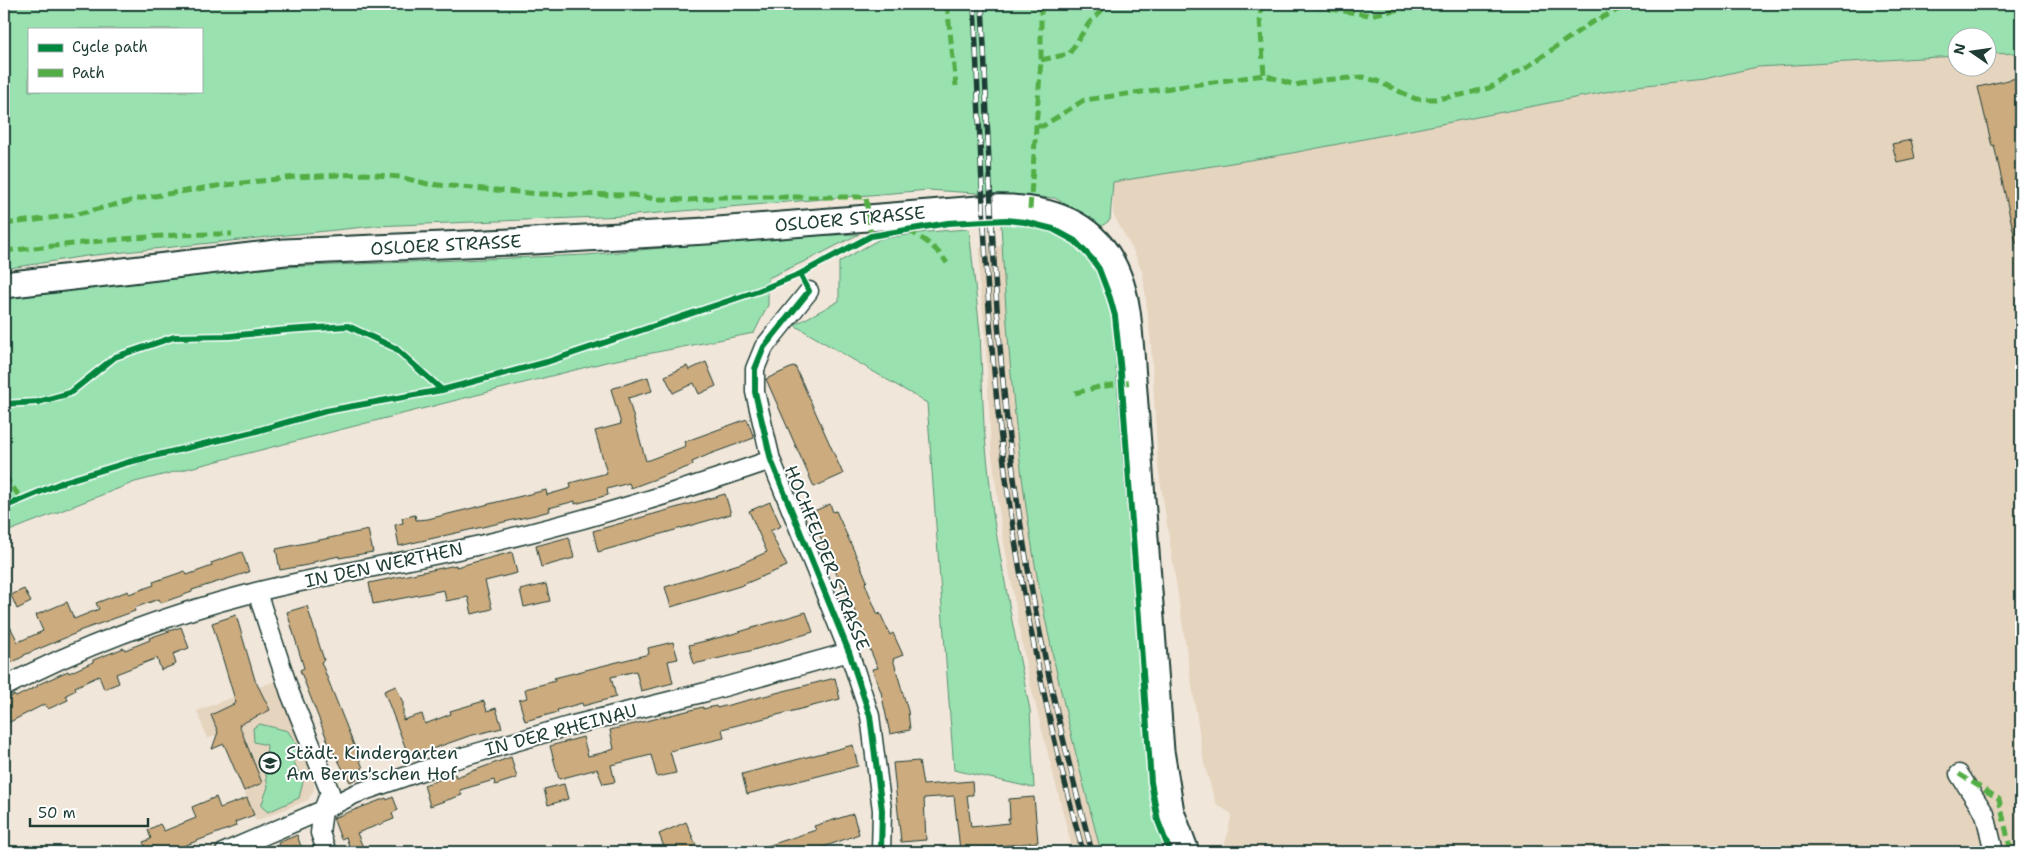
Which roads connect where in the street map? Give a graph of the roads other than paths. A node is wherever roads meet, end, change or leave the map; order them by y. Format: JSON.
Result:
{"nodes":[{"id":1,"x":4,"y":285,"type":"edge"},
{"id":2,"x":809,"y":292,"type":"dead end"},
{"id":3,"x":771,"y":460,"type":"junction"},
{"id":4,"x":257,"y":592,"type":"junction"},
{"id":5,"x":849,"y":652,"type":"junction"},
{"id":6,"x":4,"y":686,"type":"edge"},
{"id":7,"x":1959,"y":774,"type":"dead end"},
{"id":8,"x":323,"y":810,"type":"junction"},
{"id":9,"x":225,"y":852,"type":"edge"},
{"id":10,"x":327,"y":852,"type":"edge"},
{"id":11,"x":882,"y":852,"type":"edge"},
{"id":12,"x":1186,"y":852,"type":"edge"},
{"id":13,"x":1994,"y":852,"type":"edge"}],
"edges":[{"from":1,"to":12,"type":"main road","name":"OSLOER STRASSE"},
{"from":2,"to":3,"type":"street","name":"HOCHFELDER STRASSE"},
{"from":3,"to":4,"type":"street","name":"IN DEN WERTHEN"},
{"from":3,"to":5,"type":"street","name":"HOCHFELDER STRASSE"},
{"from":4,"to":6,"type":"street","name":"IN DEN WERTHEN"},
{"from":4,"to":8,"type":"street"},
{"from":5,"to":8,"type":"street","name":"IN DER RHEINAU"},
{"from":5,"to":11,"type":"street","name":"HOCHFELDER STRASSE"},
{"from":7,"to":13,"type":"street"},
{"from":8,"to":9,"type":"street","name":"IN DER RHEINAU"},
{"from":8,"to":10,"type":"street"}]}
